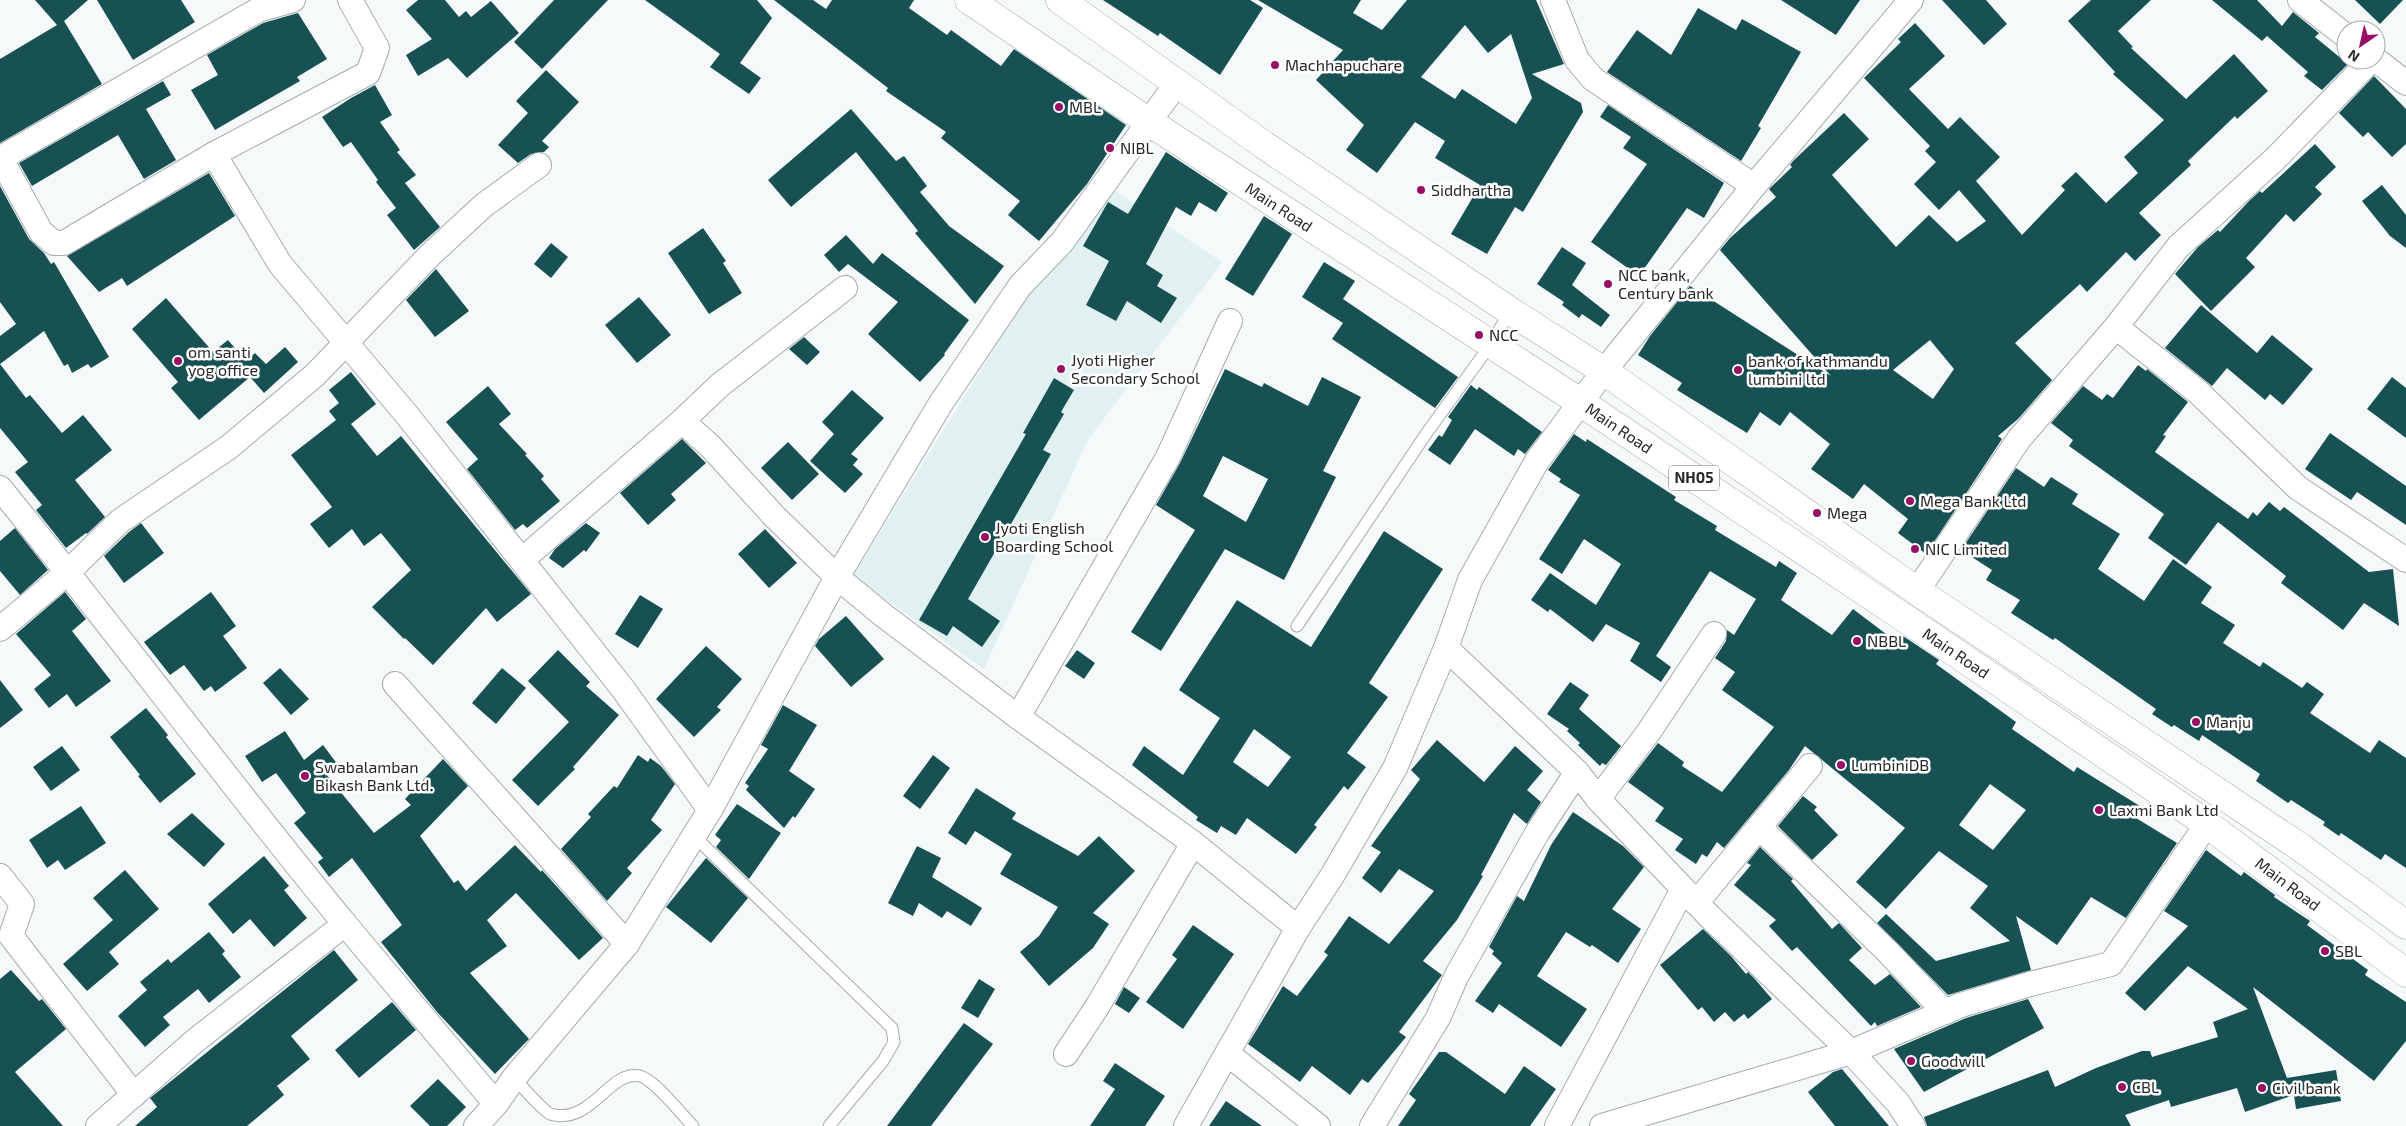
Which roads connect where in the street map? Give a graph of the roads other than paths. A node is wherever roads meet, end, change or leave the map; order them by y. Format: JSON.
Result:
{"nodes":[{"id":1,"x":293,"y":0,"type":"edge"},
{"id":2,"x":350,"y":0,"type":"edge"},
{"id":3,"x":969,"y":0,"type":"edge"},
{"id":4,"x":1060,"y":0,"type":"edge"},
{"id":5,"x":1553,"y":0,"type":"edge"},
{"id":6,"x":1911,"y":0,"type":"edge"},
{"id":7,"x":2300,"y":0,"type":"edge"},
{"id":8,"x":2336,"y":28,"type":"edge"},
{"id":9,"x":2386,"y":68,"type":"edge"},
{"id":10,"x":2361,"y":70,"type":"edge"},
{"id":11,"x":1177,"y":83,"type":"junction"},
{"id":12,"x":2406,"y":83,"type":"edge"},
{"id":13,"x":1149,"y":122,"type":"junction"},
{"id":14,"x":214,"y":154,"type":"junction"},
{"id":15,"x":0,"y":158,"type":"edge"},
{"id":16,"x":539,"y":165,"type":"dead end"},
{"id":17,"x":1754,"y":186,"type":"junction"},
{"id":18,"x":845,"y":288,"type":"dead end"},
{"id":19,"x":1510,"y":311,"type":"junction"},
{"id":20,"x":1230,"y":321,"type":"dead end"},
{"id":21,"x":2116,"y":327,"type":"junction"},
{"id":22,"x":345,"y":344,"type":"junction"},
{"id":23,"x":1491,"y":344,"type":"junction"},
{"id":24,"x":1604,"y":371,"type":"junction"},
{"id":25,"x":1580,"y":402,"type":"junction"},
{"id":26,"x":682,"y":421,"type":"junction"},
{"id":27,"x":0,"y":488,"type":"edge"},
{"id":28,"x":522,"y":560,"type":"junction"},
{"id":29,"x":2406,"y":560,"type":"edge"},
{"id":30,"x":68,"y":572,"type":"junction"},
{"id":31,"x":837,"y":577,"type":"junction"},
{"id":32,"x":1917,"y":591,"type":"junction"},
{"id":33,"x":1297,"y":626,"type":"dead end"},
{"id":34,"x":0,"y":630,"type":"edge"},
{"id":35,"x":1714,"y":634,"type":"dead end"},
{"id":36,"x":1446,"y":648,"type":"junction"},
{"id":37,"x":395,"y":684,"type":"dead end"},
{"id":38,"x":1018,"y":717,"type":"junction"},
{"id":39,"x":1810,"y":766,"type":"dead end"},
{"id":40,"x":1577,"y":772,"type":"junction"},
{"id":41,"x":1598,"y":799,"type":"junction"},
{"id":42,"x":710,"y":810,"type":"junction"},
{"id":43,"x":2207,"y":824,"type":"junction"},
{"id":44,"x":1759,"y":827,"type":"junction"},
{"id":45,"x":694,"y":836,"type":"junction"},
{"id":46,"x":1193,"y":843,"type":"junction"},
{"id":47,"x":0,"y":876,"type":"edge"},
{"id":48,"x":1690,"y":896,"type":"junction"},
{"id":49,"x":345,"y":924,"type":"junction"},
{"id":50,"x":2406,"y":925,"type":"edge"},
{"id":51,"x":1298,"y":928,"type":"junction"},
{"id":52,"x":627,"y":944,"type":"junction"},
{"id":53,"x":2406,"y":973,"type":"edge"},
{"id":54,"x":1945,"y":1012,"type":"junction"},
{"id":55,"x":1851,"y":1052,"type":"junction"},
{"id":56,"x":1066,"y":1054,"type":"dead end"},
{"id":57,"x":1228,"y":1054,"type":"junction"},
{"id":58,"x":514,"y":1078,"type":"junction"},
{"id":59,"x":134,"y":1095,"type":"junction"},
{"id":60,"x":496,"y":1104,"type":"junction"},
{"id":61,"x":98,"y":1126,"type":"edge"},
{"id":62,"x":476,"y":1126,"type":"edge"},
{"id":63,"x":693,"y":1126,"type":"edge"},
{"id":64,"x":829,"y":1126,"type":"edge"},
{"id":65,"x":1186,"y":1126,"type":"edge"},
{"id":66,"x":1318,"y":1126,"type":"edge"},
{"id":67,"x":1372,"y":1126,"type":"edge"},
{"id":68,"x":1557,"y":1126,"type":"edge"},
{"id":69,"x":1602,"y":1126,"type":"edge"},
{"id":70,"x":1913,"y":1126,"type":"edge"}],
"edges":[{"from":1,"to":15,"type":"street"},
{"from":2,"to":14,"type":"street"},
{"from":3,"to":13,"type":"main road","name":"Main Road","number":"NH05"},
{"from":4,"to":11,"type":"main road","name":"Main Road","number":"NH05"},
{"from":5,"to":17,"type":"street"},
{"from":6,"to":17,"type":"street"},
{"from":7,"to":8,"type":"street"},
{"from":9,"to":12,"type":"street"},
{"from":10,"to":21,"type":"street"},
{"from":11,"to":13,"type":"street"},
{"from":11,"to":19,"type":"main road","name":"Main Road","number":"NH05"},
{"from":13,"to":23,"type":"main road","name":"Main Road","number":"NH05"},
{"from":13,"to":31,"type":"street"},
{"from":14,"to":15,"type":"street"},
{"from":14,"to":22,"type":"street"},
{"from":16,"to":22,"type":"street"},
{"from":17,"to":24,"type":"street"},
{"from":18,"to":26,"type":"street"},
{"from":19,"to":23,"type":"lane"},
{"from":19,"to":24,"type":"main road","name":"Main Road","number":"NH05"},
{"from":20,"to":38,"type":"street"},
{"from":21,"to":29,"type":"street"},
{"from":21,"to":32,"type":"street"},
{"from":22,"to":28,"type":"street"},
{"from":22,"to":30,"type":"street"},
{"from":23,"to":25,"type":"main road","name":"Main Road","number":"NH05"},
{"from":23,"to":33,"type":"lane"},
{"from":24,"to":25,"type":"street"},
{"from":24,"to":32,"type":"main road","name":"Main Road","number":"NH05"},
{"from":25,"to":36,"type":"street"},
{"from":25,"to":43,"type":"main road","name":"Main Road","number":"NH05"},
{"from":26,"to":28,"type":"street"},
{"from":26,"to":31,"type":"street"},
{"from":27,"to":30,"type":"street"},
{"from":28,"to":42,"type":"street"},
{"from":30,"to":34,"type":"street"},
{"from":30,"to":49,"type":"street"},
{"from":31,"to":38,"type":"street"},
{"from":31,"to":42,"type":"street"},
{"from":32,"to":50,"type":"main road","name":"Main Road","number":"NH05"},
{"from":35,"to":41,"type":"street"},
{"from":36,"to":40,"type":"street"},
{"from":36,"to":51,"type":"street"},
{"from":37,"to":52,"type":"street"},
{"from":38,"to":46,"type":"street"},
{"from":39,"to":44,"type":"street"},
{"from":40,"to":41,"type":"street"},
{"from":40,"to":67,"type":"street"},
{"from":41,"to":48,"type":"street"},
{"from":42,"to":45,"type":"street"},
{"from":43,"to":53,"type":"main road","name":"Main Road","number":"NH05"},
{"from":43,"to":54,"type":"street"},
{"from":44,"to":48,"type":"street"},
{"from":44,"to":54,"type":"street"},
{"from":45,"to":52,"type":"street"},
{"from":45,"to":64,"type":"lane"},
{"from":46,"to":51,"type":"street"},
{"from":46,"to":56,"type":"street"},
{"from":47,"to":59,"type":"street"},
{"from":48,"to":55,"type":"street"},
{"from":48,"to":68,"type":"street"},
{"from":49,"to":59,"type":"street"},
{"from":49,"to":60,"type":"street"},
{"from":51,"to":57,"type":"street"},
{"from":52,"to":58,"type":"street"},
{"from":54,"to":55,"type":"street"},
{"from":55,"to":69,"type":"street"},
{"from":55,"to":70,"type":"street"},
{"from":57,"to":65,"type":"street"},
{"from":57,"to":66,"type":"street"},
{"from":58,"to":60,"type":"street"},
{"from":58,"to":63,"type":"lane"},
{"from":59,"to":61,"type":"street"},
{"from":60,"to":62,"type":"street"}]}
